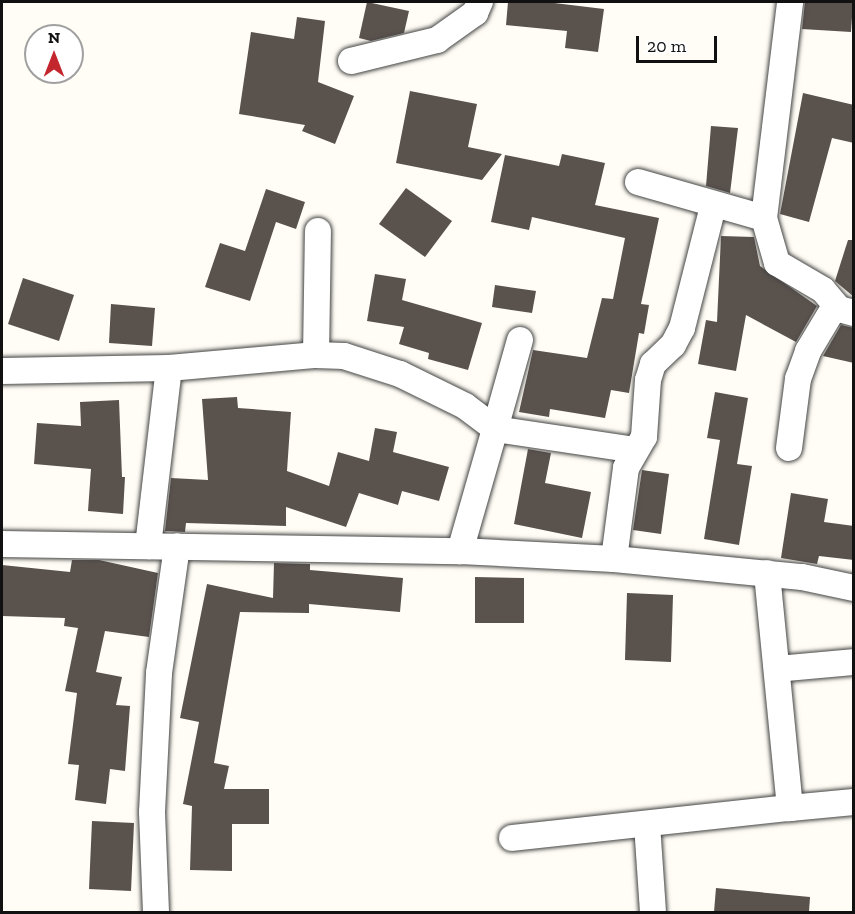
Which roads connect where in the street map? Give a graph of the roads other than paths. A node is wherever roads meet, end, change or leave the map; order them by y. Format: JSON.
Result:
{"nodes":[{"id":1,"x":480,"y":2,"type":"edge"},
{"id":2,"x":790,"y":2,"type":"edge"},
{"id":3,"x":351,"y":61,"type":"dead end"},
{"id":4,"x":638,"y":182,"type":"dead end"},
{"id":5,"x":713,"y":206,"type":"junction"},
{"id":6,"x":765,"y":218,"type":"junction"},
{"id":7,"x":318,"y":231,"type":"dead end"},
{"id":8,"x":844,"y":309,"type":"edge"},
{"id":9,"x":520,"y":340,"type":"dead end"},
{"id":10,"x":316,"y":355,"type":"junction"},
{"id":11,"x":169,"y":368,"type":"junction"},
{"id":12,"x":2,"y":371,"type":"edge"},
{"id":13,"x":495,"y":429,"type":"junction"},
{"id":14,"x":789,"y":448,"type":"dead end"},
{"id":15,"x":635,"y":450,"type":"junction"},
{"id":16,"x":2,"y":544,"type":"edge"},
{"id":17,"x":148,"y":546,"type":"junction"},
{"id":18,"x":177,"y":546,"type":"junction"},
{"id":19,"x":460,"y":551,"type":"junction"},
{"id":20,"x":614,"y":559,"type":"junction"},
{"id":21,"x":767,"y":573,"type":"junction"},
{"id":22,"x":854,"y":588,"type":"edge"},
{"id":23,"x":854,"y":662,"type":"edge"},
{"id":24,"x":777,"y":669,"type":"junction"},
{"id":25,"x":854,"y":802,"type":"edge"},
{"id":26,"x":790,"y":807,"type":"junction"},
{"id":27,"x":647,"y":824,"type":"junction"},
{"id":28,"x":512,"y":838,"type":"dead end"},
{"id":29,"x":156,"y":912,"type":"edge"},
{"id":30,"x":652,"y":912,"type":"edge"}],
"edges":[{"from":1,"to":3,"type":"street"},
{"from":2,"to":6,"type":"street"},
{"from":4,"to":5,"type":"street"},
{"from":5,"to":6,"type":"street"},
{"from":5,"to":15,"type":"street"},
{"from":6,"to":8,"type":"street"},
{"from":7,"to":10,"type":"street"},
{"from":8,"to":14,"type":"street"},
{"from":9,"to":13,"type":"street"},
{"from":10,"to":11,"type":"street"},
{"from":10,"to":13,"type":"street"},
{"from":11,"to":12,"type":"street"},
{"from":11,"to":17,"type":"street"},
{"from":13,"to":15,"type":"street"},
{"from":13,"to":19,"type":"street"},
{"from":15,"to":20,"type":"street"},
{"from":16,"to":17,"type":"street"},
{"from":17,"to":18,"type":"street"},
{"from":18,"to":19,"type":"street"},
{"from":18,"to":29,"type":"street"},
{"from":19,"to":20,"type":"street"},
{"from":20,"to":21,"type":"street"},
{"from":21,"to":22,"type":"street"},
{"from":21,"to":24,"type":"street"},
{"from":23,"to":24,"type":"street"},
{"from":24,"to":26,"type":"street"},
{"from":25,"to":26,"type":"street"},
{"from":26,"to":27,"type":"street"},
{"from":27,"to":28,"type":"street"},
{"from":27,"to":30,"type":"street"}]}
